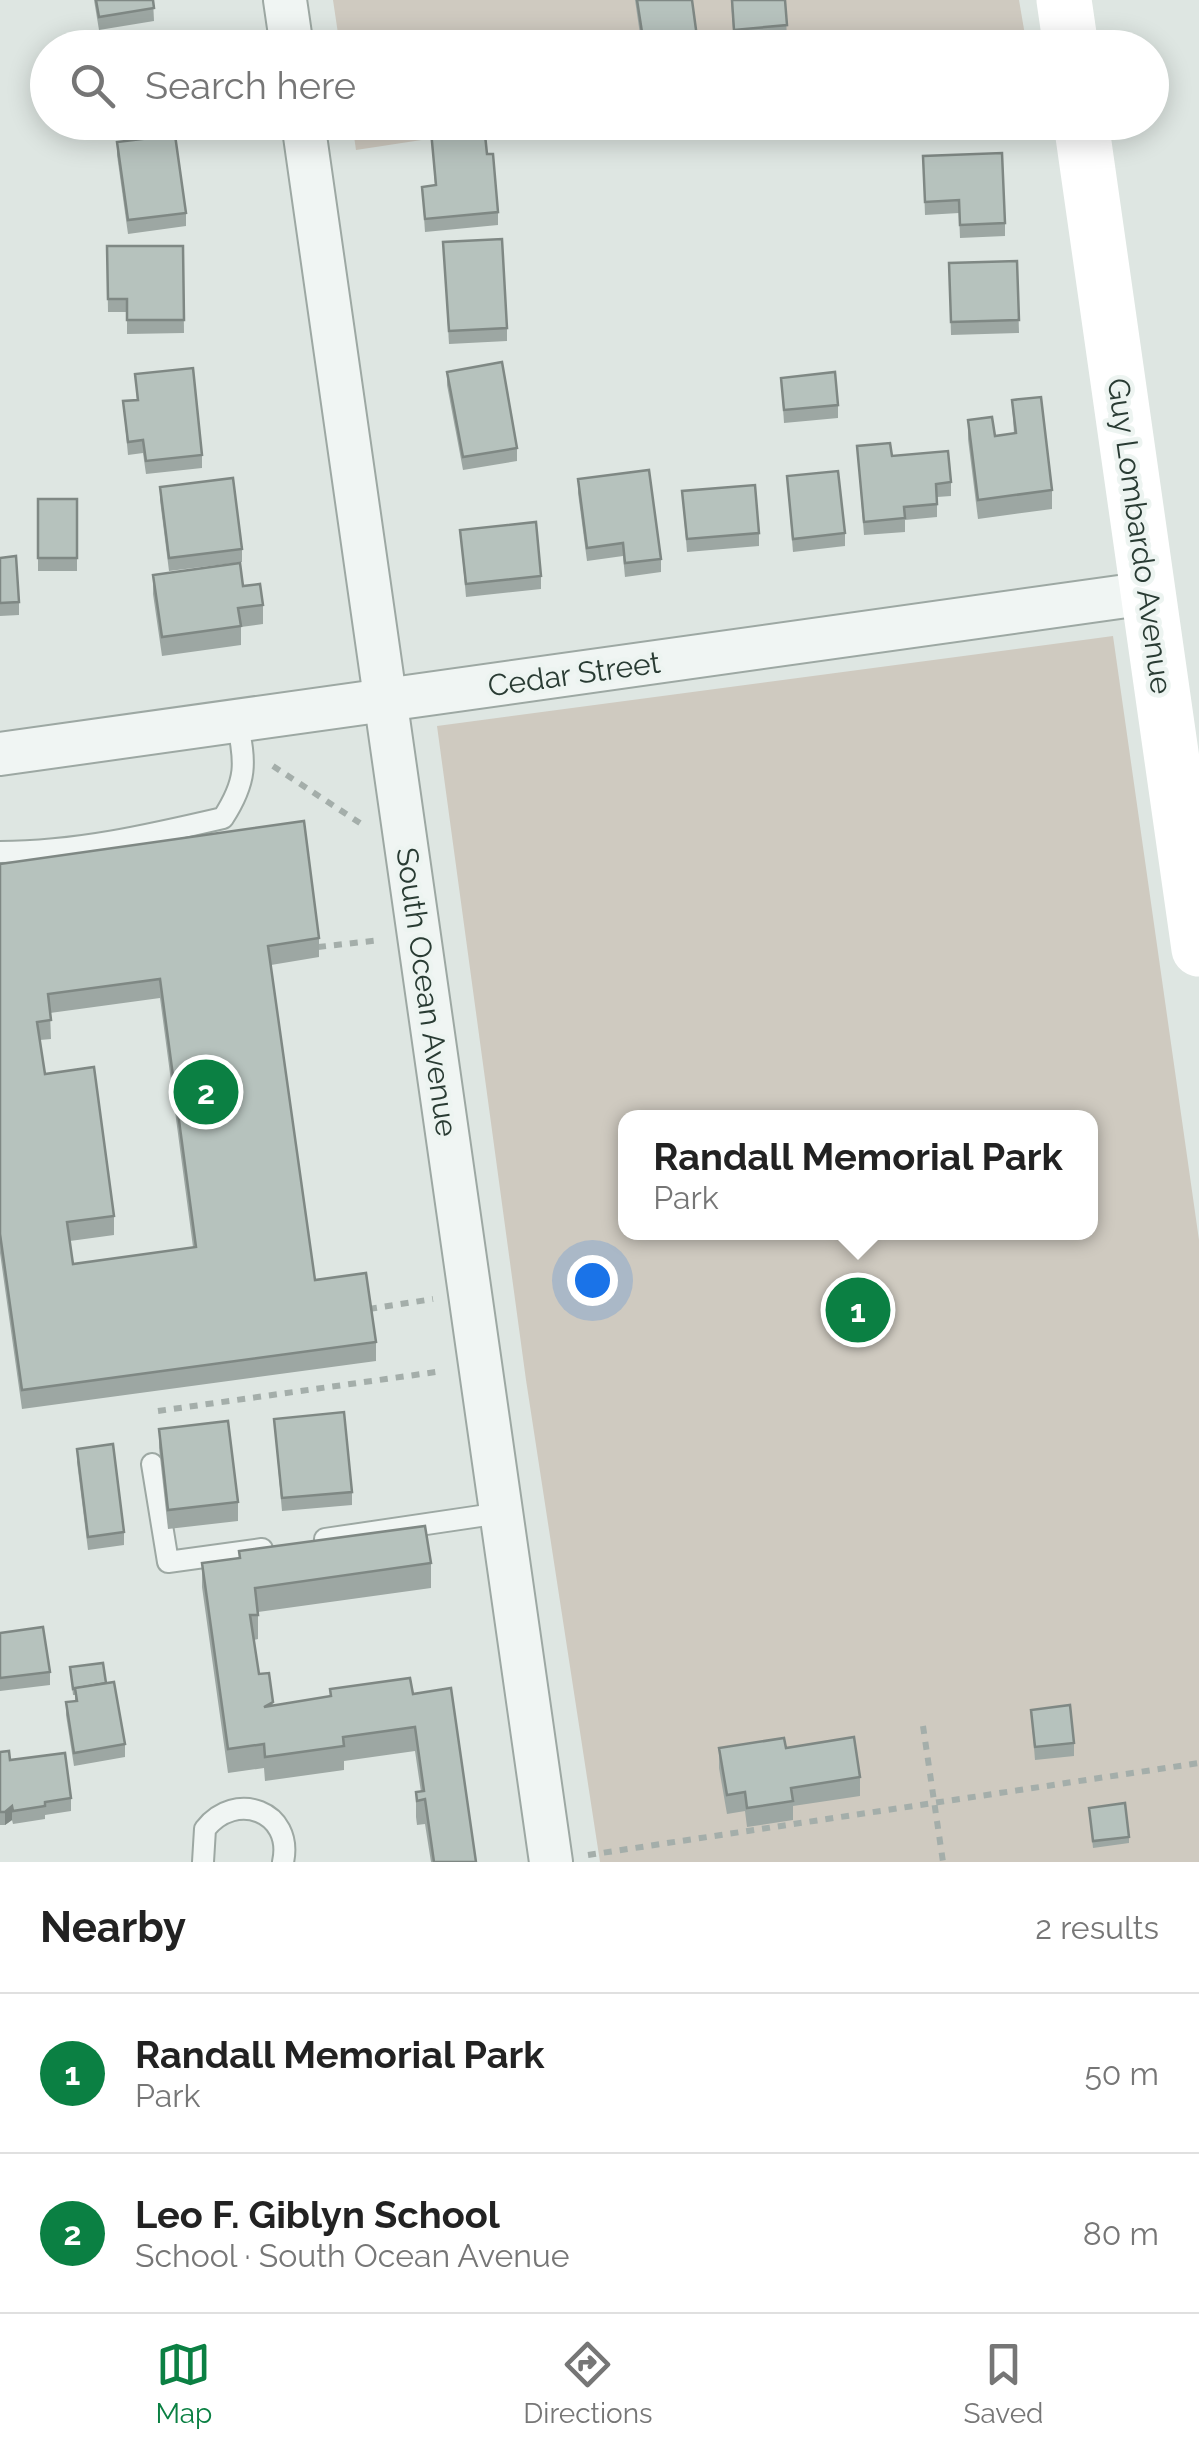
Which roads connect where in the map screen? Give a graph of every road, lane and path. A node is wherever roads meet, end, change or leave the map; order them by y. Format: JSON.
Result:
{"nodes":[{"id":1,"x":285,"y":0,"type":"edge"},
{"id":2,"x":1064,"y":0,"type":"edge"},
{"id":3,"x":289,"y":30,"type":"edge"},
{"id":4,"x":1068,"y":30,"type":"edge"},
{"id":5,"x":305,"y":140,"type":"edge"},
{"id":6,"x":1084,"y":140,"type":"edge"},
{"id":7,"x":1148,"y":592,"type":"junction"},
{"id":8,"x":385,"y":701,"type":"junction"},
{"id":9,"x":237,"y":722,"type":"junction"},
{"id":10,"x":0,"y":754,"type":"edge"},
{"id":11,"x":274,"y":766,"type":"dead end"},
{"id":12,"x":367,"y":828,"type":"dead end"},
{"id":13,"x":0,"y":852,"type":"edge"},
{"id":14,"x":383,"y":940,"type":"dead end"},
{"id":15,"x":318,"y":947,"type":"edge"},
{"id":16,"x":1199,"y":949,"type":"edge"},
{"id":17,"x":434,"y":1299,"type":"dead end"},
{"id":18,"x":368,"y":1309,"type":"edge"},
{"id":19,"x":444,"y":1371,"type":"dead end"},
{"id":20,"x":158,"y":1411,"type":"dead end"},
{"id":21,"x":152,"y":1464,"type":"dead end"},
{"id":22,"x":501,"y":1513,"type":"junction"},
{"id":23,"x":922,"y":1726,"type":"dead end"},
{"id":24,"x":1199,"y":1763,"type":"edge"},
{"id":25,"x":934,"y":1803,"type":"junction"},
{"id":26,"x":569,"y":1858,"type":"edge"},
{"id":27,"x":203,"y":1862,"type":"edge"},
{"id":28,"x":283,"y":1862,"type":"edge"},
{"id":29,"x":943,"y":1862,"type":"edge"}],
"edges":[{"from":1,"to":3,"type":"street"},
{"from":2,"to":4,"type":"street"},
{"from":5,"to":8,"type":"street","name":"South Ocean Avenue"},
{"from":6,"to":7,"type":"street","name":"Guy Lombardo Avenue"},
{"from":7,"to":8,"type":"street","name":"Cedar Street"},
{"from":7,"to":16,"type":"street","name":"Guy Lombardo Avenue"},
{"from":8,"to":9,"type":"street","name":"Cedar Street"},
{"from":8,"to":22,"type":"street","name":"South Ocean Avenue"},
{"from":9,"to":10,"type":"street","name":"Cedar Street"},
{"from":9,"to":13,"type":"lane"},
{"from":11,"to":12,"type":"path"},
{"from":14,"to":15,"type":"path"},
{"from":17,"to":18,"type":"path"},
{"from":19,"to":20,"type":"path"},
{"from":21,"to":22,"type":"lane"},
{"from":22,"to":26,"type":"street","name":"South Ocean Avenue"},
{"from":23,"to":25,"type":"path"},
{"from":24,"to":25,"type":"path"},
{"from":25,"to":26,"type":"path"},
{"from":25,"to":29,"type":"path"},
{"from":27,"to":28,"type":"lane"}]}
